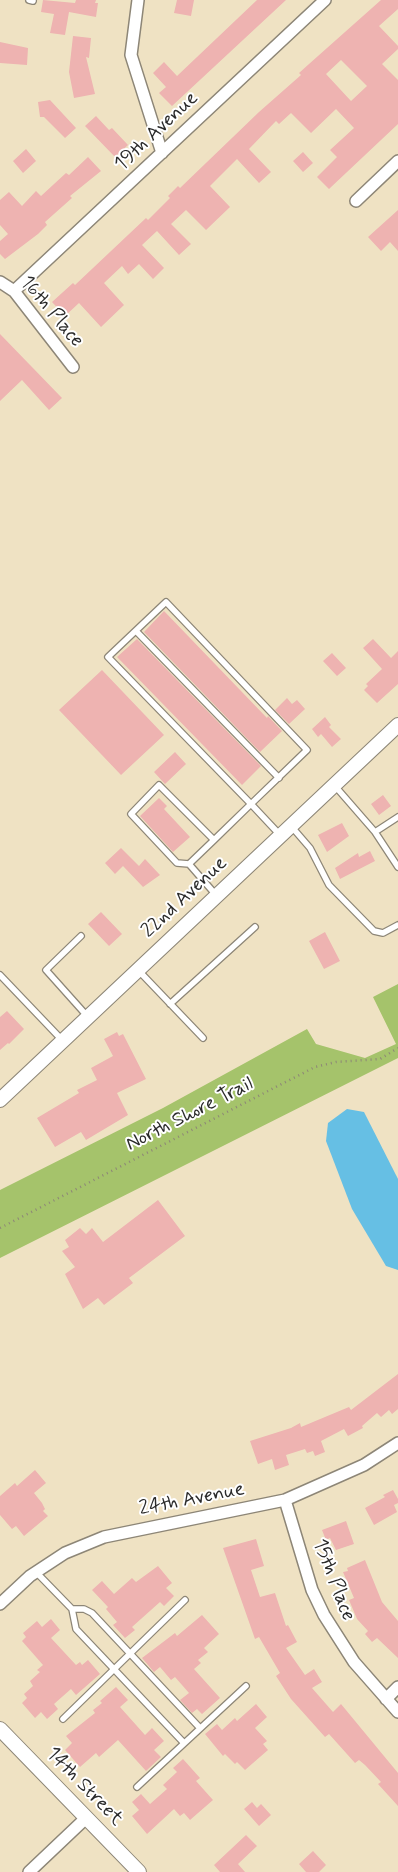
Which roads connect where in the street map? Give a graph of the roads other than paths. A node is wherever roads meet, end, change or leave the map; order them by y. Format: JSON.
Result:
{"nodes":[{"id":1,"x":138,"y":0,"type":"edge"},
{"id":2,"x":324,"y":0,"type":"edge"},
{"id":3,"x":162,"y":153,"type":"junction"},
{"id":4,"x":398,"y":161,"type":"edge"},
{"id":5,"x":356,"y":201,"type":"dead end"},
{"id":6,"x":0,"y":282,"type":"edge"},
{"id":7,"x":14,"y":291,"type":"junction"},
{"id":8,"x":73,"y":368,"type":"dead end"},
{"id":9,"x":136,"y":630,"type":"junction"},
{"id":10,"x":398,"y":725,"type":"edge"},
{"id":11,"x":279,"y":778,"type":"junction"},
{"id":12,"x":334,"y":785,"type":"junction"},
{"id":13,"x":251,"y":804,"type":"junction"},
{"id":14,"x":398,"y":817,"type":"edge"},
{"id":15,"x":286,"y":831,"type":"junction"},
{"id":16,"x":374,"y":832,"type":"junction"},
{"id":17,"x":214,"y":840,"type":"junction"},
{"id":18,"x":189,"y":864,"type":"junction"},
{"id":19,"x":398,"y":867,"type":"edge"},
{"id":20,"x":217,"y":896,"type":"junction"},
{"id":21,"x":398,"y":925,"type":"edge"},
{"id":22,"x":255,"y":928,"type":"dead end"},
{"id":23,"x":81,"y":936,"type":"dead end"},
{"id":24,"x":138,"y":970,"type":"junction"},
{"id":25,"x":0,"y":975,"type":"edge"},
{"id":26,"x":170,"y":1004,"type":"junction"},
{"id":27,"x":88,"y":1017,"type":"junction"},
{"id":28,"x":203,"y":1038,"type":"dead end"},
{"id":29,"x":63,"y":1041,"type":"junction"},
{"id":30,"x":0,"y":1100,"type":"edge"},
{"id":31,"x":398,"y":1443,"type":"edge"},
{"id":32,"x":285,"y":1500,"type":"junction"},
{"id":33,"x":36,"y":1572,"type":"junction"},
{"id":34,"x":185,"y":1600,"type":"dead end"},
{"id":35,"x":0,"y":1604,"type":"edge"},
{"id":36,"x":72,"y":1609,"type":"junction"},
{"id":37,"x":130,"y":1654,"type":"junction"},
{"id":38,"x":115,"y":1669,"type":"junction"},
{"id":39,"x":246,"y":1686,"type":"dead end"},
{"id":40,"x":398,"y":1687,"type":"edge"},
{"id":41,"x":386,"y":1699,"type":"junction"},
{"id":42,"x":398,"y":1712,"type":"edge"},
{"id":43,"x":63,"y":1719,"type":"dead end"},
{"id":44,"x":199,"y":1727,"type":"junction"},
{"id":45,"x":0,"y":1730,"type":"edge"},
{"id":46,"x":183,"y":1742,"type":"junction"},
{"id":47,"x":137,"y":1787,"type":"dead end"},
{"id":48,"x":86,"y":1818,"type":"junction"},
{"id":49,"x":29,"y":1872,"type":"edge"},
{"id":50,"x":139,"y":1872,"type":"edge"}],
"edges":[{"from":1,"to":3,"type":"street"},
{"from":2,"to":3,"type":"street","name":"19th Avenue"},
{"from":3,"to":7,"type":"street","name":"19th Avenue"},
{"from":4,"to":5,"type":"street"},
{"from":6,"to":7,"type":"street","name":"16th Place"},
{"from":7,"to":8,"type":"street","name":"16th Place"},
{"from":9,"to":11,"type":"lane"},
{"from":9,"to":11,"type":"lane"},
{"from":9,"to":13,"type":"lane"},
{"from":10,"to":12,"type":"street","name":"22nd Avenue"},
{"from":11,"to":13,"type":"lane"},
{"from":12,"to":15,"type":"street","name":"22nd Avenue"},
{"from":12,"to":16,"type":"lane"},
{"from":13,"to":15,"type":"lane"},
{"from":13,"to":17,"type":"lane"},
{"from":14,"to":16,"type":"lane"},
{"from":15,"to":20,"type":"street","name":"22nd Avenue"},
{"from":15,"to":21,"type":"lane"},
{"from":16,"to":19,"type":"lane"},
{"from":17,"to":18,"type":"lane"},
{"from":17,"to":18,"type":"lane"},
{"from":18,"to":20,"type":"lane"},
{"from":20,"to":24,"type":"street","name":"22nd Avenue"},
{"from":22,"to":26,"type":"lane"},
{"from":23,"to":27,"type":"lane"},
{"from":24,"to":26,"type":"lane"},
{"from":24,"to":27,"type":"street","name":"22nd Avenue"},
{"from":25,"to":29,"type":"lane"},
{"from":26,"to":28,"type":"lane"},
{"from":27,"to":29,"type":"street","name":"22nd Avenue"},
{"from":29,"to":30,"type":"street","name":"22nd Avenue"},
{"from":31,"to":32,"type":"street","name":"24th Avenue"},
{"from":32,"to":33,"type":"street","name":"24th Avenue"},
{"from":32,"to":41,"type":"street","name":"15th Place"},
{"from":33,"to":35,"type":"street","name":"24th Avenue"},
{"from":33,"to":36,"type":"lane"},
{"from":34,"to":37,"type":"lane"},
{"from":36,"to":37,"type":"lane"},
{"from":36,"to":38,"type":"lane"},
{"from":37,"to":38,"type":"lane"},
{"from":37,"to":44,"type":"lane"},
{"from":38,"to":43,"type":"lane"},
{"from":38,"to":46,"type":"lane"},
{"from":39,"to":44,"type":"lane"},
{"from":40,"to":41,"type":"street"},
{"from":41,"to":42,"type":"street","name":"15th Place"},
{"from":44,"to":46,"type":"lane"},
{"from":45,"to":48,"type":"street","name":"14th Street"},
{"from":46,"to":47,"type":"lane"},
{"from":48,"to":49,"type":"street"},
{"from":48,"to":50,"type":"street","name":"14th Street"}]}
